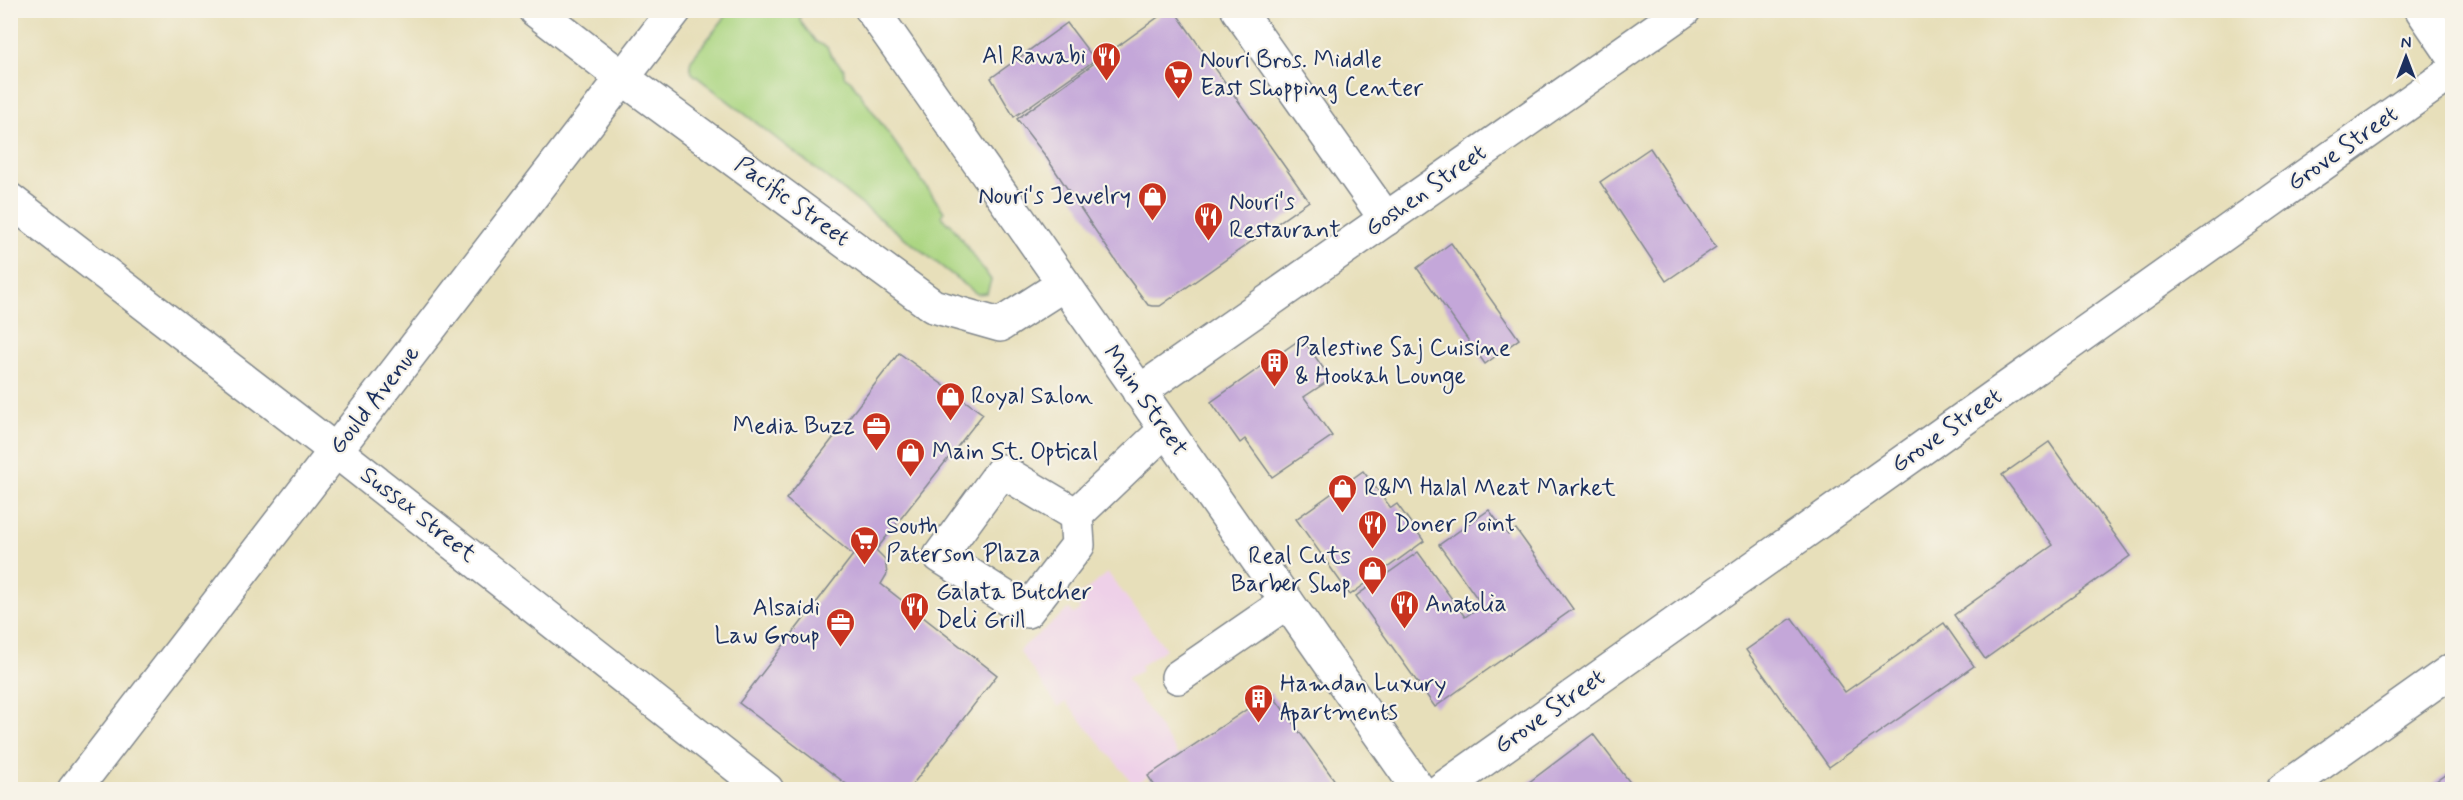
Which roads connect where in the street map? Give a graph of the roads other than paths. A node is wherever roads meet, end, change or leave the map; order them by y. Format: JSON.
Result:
{"nodes":[{"id":1,"x":535,"y":10,"type":"edge"},
{"id":2,"x":675,"y":10,"type":"edge"},
{"id":3,"x":872,"y":10,"type":"edge"},
{"id":4,"x":1238,"y":10,"type":"edge"},
{"id":5,"x":1684,"y":10,"type":"edge"},
{"id":6,"x":2422,"y":10,"type":"edge"},
{"id":7,"x":2452,"y":54,"type":"edge"},
{"id":8,"x":2452,"y":72,"type":"edge"},
{"id":9,"x":623,"y":78,"type":"junction"},
{"id":10,"x":10,"y":200,"type":"edge"},
{"id":11,"x":1386,"y":219,"type":"junction"},
{"id":12,"x":1064,"y":284,"type":"junction"},
{"id":13,"x":1139,"y":392,"type":"junction"},
{"id":14,"x":1165,"y":430,"type":"junction"},
{"id":15,"x":336,"y":451,"type":"junction"},
{"id":16,"x":1076,"y":515,"type":"junction"},
{"id":17,"x":1287,"y":602,"type":"junction"},
{"id":18,"x":2452,"y":670,"type":"edge"},
{"id":19,"x":1178,"y":677,"type":"dead end"},
{"id":20,"x":74,"y":789,"type":"edge"},
{"id":21,"x":767,"y":789,"type":"edge"},
{"id":22,"x":1419,"y":789,"type":"edge"},
{"id":23,"x":1441,"y":789,"type":"edge"},
{"id":24,"x":2283,"y":789,"type":"edge"}],
"edges":[{"from":1,"to":9,"type":"street","name":"Pacific Street"},
{"from":2,"to":9,"type":"street","name":"Gould Avenue"},
{"from":3,"to":12,"type":"street","name":"Main Street"},
{"from":4,"to":11,"type":"street"},
{"from":5,"to":11,"type":"street","name":"Goshen Street"},
{"from":6,"to":7,"type":"street"},
{"from":8,"to":23,"type":"street","name":"Grove Street"},
{"from":9,"to":12,"type":"street","name":"Pacific Street"},
{"from":9,"to":15,"type":"street","name":"Gould Avenue"},
{"from":10,"to":15,"type":"street","name":"Sussex Street"},
{"from":11,"to":13,"type":"street","name":"Goshen Street"},
{"from":12,"to":13,"type":"street","name":"Main Street"},
{"from":13,"to":14,"type":"street","name":"Main Street"},
{"from":14,"to":16,"type":"street"},
{"from":14,"to":17,"type":"street","name":"Main Street"},
{"from":15,"to":20,"type":"street","name":"Gould Avenue"},
{"from":15,"to":21,"type":"street","name":"Sussex Street"},
{"from":16,"to":16,"type":"street"},
{"from":17,"to":19,"type":"street"},
{"from":17,"to":22,"type":"street","name":"Main Street"},
{"from":18,"to":24,"type":"street"}]}
